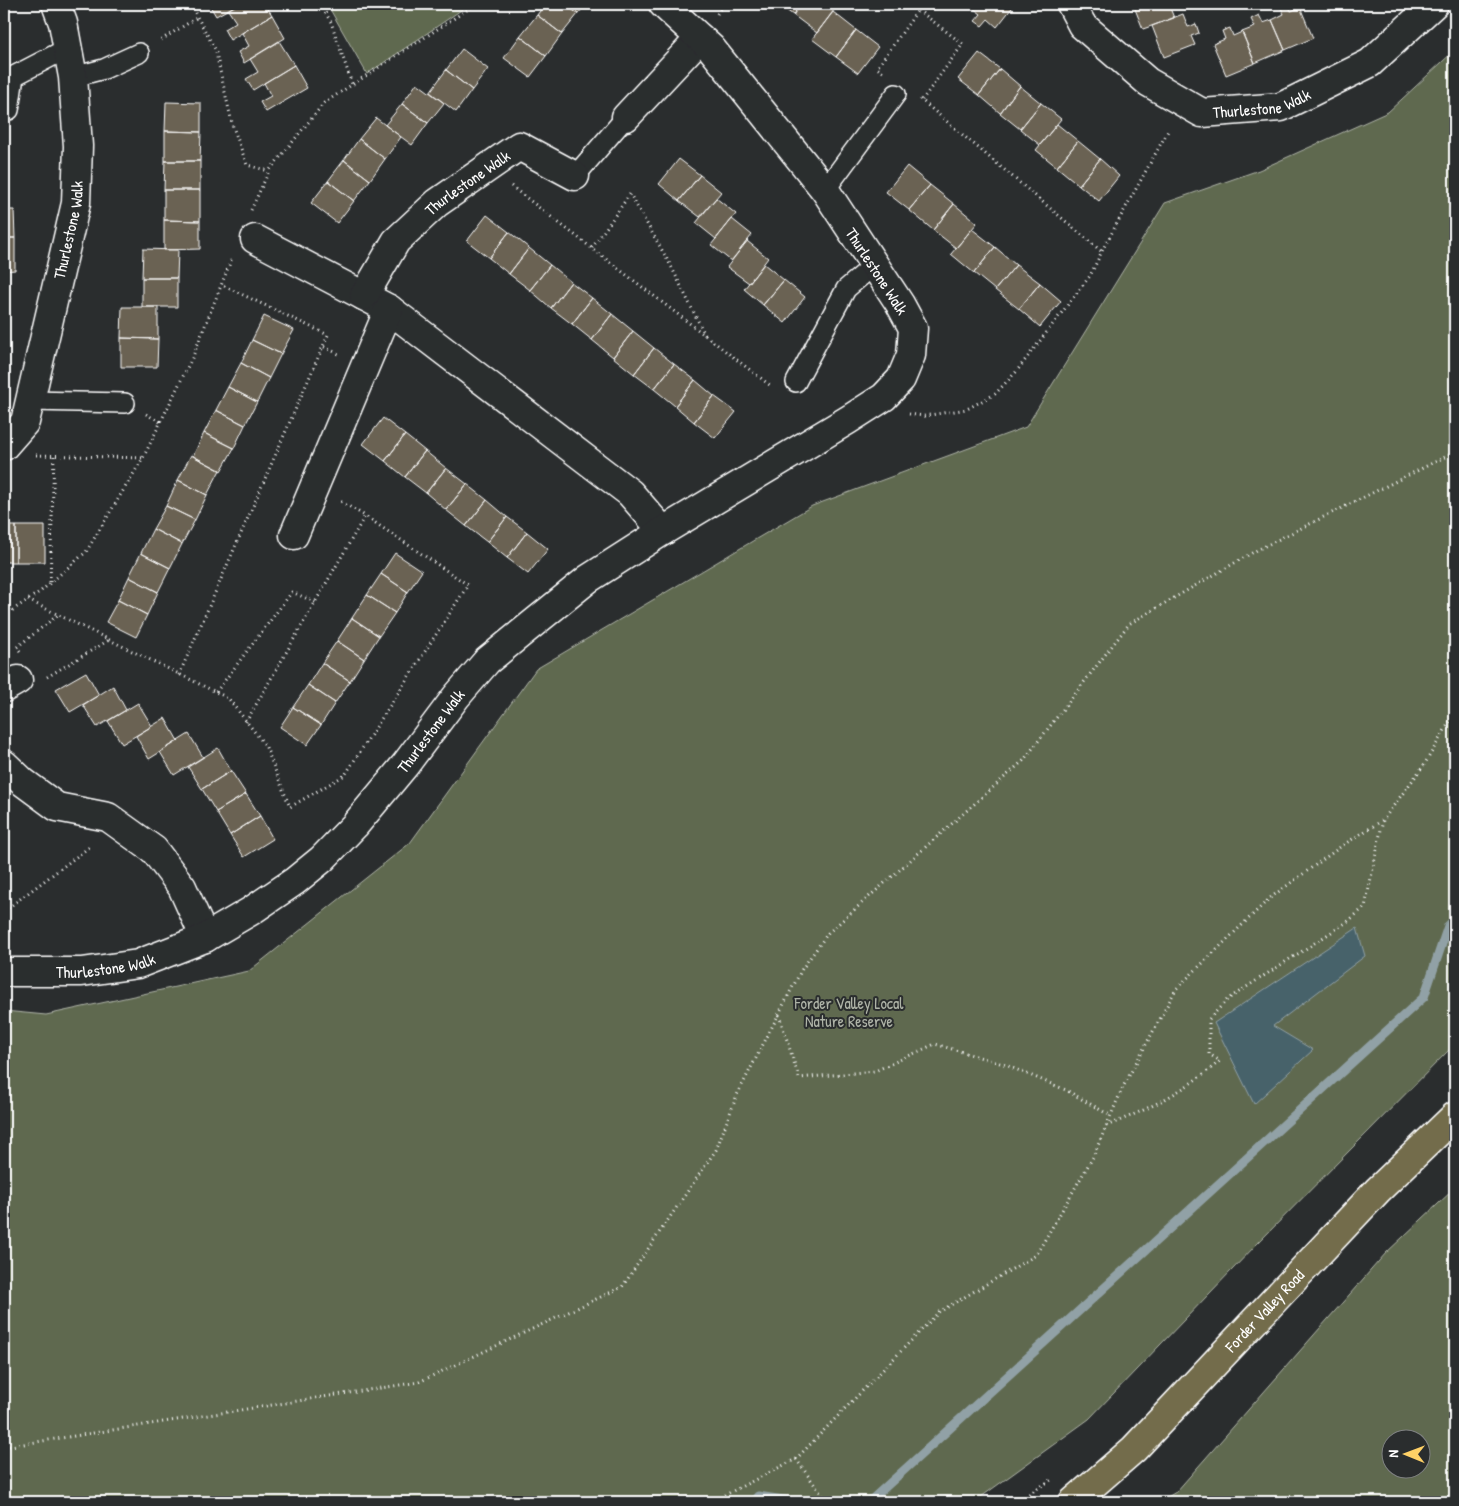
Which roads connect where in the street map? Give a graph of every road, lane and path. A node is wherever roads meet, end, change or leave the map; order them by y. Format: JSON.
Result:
{"nodes":[{"id":1,"x":56,"y":4,"type":"edge"},
{"id":2,"x":190,"y":4,"type":"edge"},
{"id":3,"x":320,"y":4,"type":"edge"},
{"id":4,"x":476,"y":4,"type":"edge"},
{"id":5,"x":663,"y":4,"type":"edge"},
{"id":6,"x":910,"y":4,"type":"edge"},
{"id":7,"x":1071,"y":4,"type":"edge"},
{"id":8,"x":1434,"y":4,"type":"edge"},
{"id":9,"x":918,"y":10,"type":"junction"},
{"id":10,"x":198,"y":17,"type":"junction"},
{"id":11,"x":700,"y":38,"type":"junction"},
{"id":12,"x":68,"y":48,"type":"junction"},
{"id":13,"x":139,"y":53,"type":"joint"},
{"id":14,"x":73,"y":76,"type":"junction"},
{"id":15,"x":352,"y":84,"type":"junction"},
{"id":16,"x":898,"y":90,"type":"junction"},
{"id":17,"x":922,"y":100,"type":"junction"},
{"id":18,"x":1185,"y":103,"type":"junction"},
{"id":19,"x":9,"y":110,"type":"dead end"},
{"id":20,"x":626,"y":117,"type":"joint"},
{"id":21,"x":488,"y":168,"type":"junction"},
{"id":22,"x":269,"y":172,"type":"junction"},
{"id":23,"x":575,"y":176,"type":"joint"},
{"id":24,"x":825,"y":190,"type":"junction"},
{"id":25,"x":246,"y":236,"type":"junction"},
{"id":26,"x":592,"y":249,"type":"junction"},
{"id":27,"x":1101,"y":251,"type":"junction"},
{"id":28,"x":874,"y":265,"type":"junction"},
{"id":29,"x":222,"y":286,"type":"junction"},
{"id":30,"x":364,"y":296,"type":"junction"},
{"id":31,"x":389,"y":309,"type":"junction"},
{"id":32,"x":706,"y":338,"type":"junction"},
{"id":33,"x":796,"y":382,"type":"joint"},
{"id":34,"x":30,"y":401,"type":"junction"},
{"id":35,"x":125,"y":403,"type":"dead end"},
{"id":36,"x":867,"y":408,"type":"junction"},
{"id":37,"x":4,"y":446,"type":"edge"},
{"id":38,"x":1455,"y":452,"type":"edge"},
{"id":39,"x":32,"y":455,"type":"dead end"},
{"id":40,"x":54,"y":456,"type":"junction"},
{"id":41,"x":143,"y":458,"type":"junction"},
{"id":42,"x":315,"y":485,"type":"junction"},
{"id":43,"x":365,"y":516,"type":"junction"},
{"id":44,"x":663,"y":531,"type":"junction"},
{"id":45,"x":294,"y":535,"type":"dead end"},
{"id":46,"x":50,"y":582,"type":"junction"},
{"id":47,"x":28,"y":600,"type":"junction"},
{"id":48,"x":317,"y":603,"type":"junction"},
{"id":49,"x":58,"y":615,"type":"junction"},
{"id":50,"x":4,"y":616,"type":"edge"},
{"id":51,"x":109,"y":640,"type":"junction"},
{"id":52,"x":179,"y":675,"type":"junction"},
{"id":53,"x":17,"y":678,"type":"edge"},
{"id":54,"x":216,"y":692,"type":"junction"},
{"id":55,"x":1455,"y":713,"type":"edge"},
{"id":56,"x":246,"y":722,"type":"junction"},
{"id":57,"x":4,"y":764,"type":"edge"},
{"id":58,"x":1383,"y":820,"type":"junction"},
{"id":59,"x":117,"y":824,"type":"junction"},
{"id":60,"x":4,"y":911,"type":"edge"},
{"id":61,"x":205,"y":938,"type":"junction"},
{"id":62,"x":4,"y":972,"type":"edge"},
{"id":63,"x":779,"y":1014,"type":"junction"},
{"id":64,"x":1111,"y":1116,"type":"junction"},
{"id":65,"x":1455,"y":1116,"type":"edge"},
{"id":66,"x":1106,"y":1126,"type":"junction"},
{"id":67,"x":4,"y":1447,"type":"edge"},
{"id":68,"x":796,"y":1459,"type":"junction"},
{"id":69,"x":825,"y":1499,"type":"dead end"},
{"id":70,"x":712,"y":1502,"type":"edge"},
{"id":71,"x":1074,"y":1502,"type":"edge"}],
"edges":[{"from":1,"to":12,"type":"street","name":"Thurlestone Walk"},
{"from":2,"to":10,"type":"path"},
{"from":3,"to":15,"type":"path"},
{"from":4,"to":15,"type":"path"},
{"from":5,"to":11,"type":"street","name":"Thurlestone Walk"},
{"from":6,"to":9,"type":"path"},
{"from":7,"to":18,"type":"street","name":"Thurlestone Walk"},
{"from":8,"to":18,"type":"street","name":"Thurlestone Walk"},
{"from":9,"to":16,"type":"path"},
{"from":9,"to":17,"type":"path"},
{"from":10,"to":13,"type":"path"},
{"from":10,"to":22,"type":"path"},
{"from":11,"to":20,"type":"street"},
{"from":11,"to":24,"type":"street","name":"Thurlestone Walk"},
{"from":12,"to":14,"type":"street","name":"Thurlestone Walk"},
{"from":12,"to":19,"type":"lane"},
{"from":13,"to":14,"type":"lane"},
{"from":14,"to":34,"type":"street","name":"Thurlestone Walk"},
{"from":15,"to":22,"type":"path"},
{"from":16,"to":17,"type":"path"},
{"from":16,"to":24,"type":"lane"},
{"from":17,"to":27,"type":"path"},
{"from":18,"to":27,"type":"path"},
{"from":20,"to":23,"type":"lane"},
{"from":21,"to":23,"type":"street","name":"Thurlestone Walk"},
{"from":21,"to":26,"type":"path"},
{"from":21,"to":30,"type":"street","name":"Thurlestone Walk"},
{"from":22,"to":25,"type":"path"},
{"from":24,"to":28,"type":"street","name":"Thurlestone Walk"},
{"from":25,"to":29,"type":"path"},
{"from":25,"to":30,"type":"street"},
{"from":26,"to":32,"type":"path"},
{"from":26,"to":32,"type":"path"},
{"from":27,"to":36,"type":"path"},
{"from":28,"to":33,"type":"lane"},
{"from":28,"to":36,"type":"street","name":"Thurlestone Walk"},
{"from":29,"to":41,"type":"path"},
{"from":29,"to":52,"type":"path"},
{"from":30,"to":31,"type":"street"},
{"from":31,"to":42,"type":"street"},
{"from":31,"to":44,"type":"street"},
{"from":32,"to":33,"type":"path"},
{"from":34,"to":35,"type":"lane"},
{"from":34,"to":37,"type":"street","name":"Thurlestone Walk"},
{"from":36,"to":44,"type":"street","name":"Thurlestone Walk"},
{"from":38,"to":63,"type":"path"},
{"from":39,"to":40,"type":"path"},
{"from":40,"to":41,"type":"path"},
{"from":40,"to":46,"type":"path"},
{"from":41,"to":46,"type":"path"},
{"from":42,"to":43,"type":"path"},
{"from":42,"to":45,"type":"street"},
{"from":43,"to":48,"type":"path"},
{"from":43,"to":56,"type":"path"},
{"from":44,"to":61,"type":"street","name":"Thurlestone Walk"},
{"from":46,"to":47,"type":"path"},
{"from":47,"to":49,"type":"path"},
{"from":47,"to":50,"type":"path"},
{"from":48,"to":54,"type":"path"},
{"from":48,"to":56,"type":"path"},
{"from":49,"to":51,"type":"path"},
{"from":49,"to":53,"type":"path"},
{"from":51,"to":52,"type":"path"},
{"from":51,"to":53,"type":"path"},
{"from":52,"to":54,"type":"path"},
{"from":54,"to":56,"type":"path"},
{"from":55,"to":58,"type":"path"},
{"from":57,"to":59,"type":"street"},
{"from":58,"to":64,"type":"path"},
{"from":58,"to":66,"type":"path"},
{"from":59,"to":60,"type":"path"},
{"from":59,"to":61,"type":"street"},
{"from":61,"to":62,"type":"street","name":"Thurlestone Walk"},
{"from":63,"to":64,"type":"path"},
{"from":63,"to":67,"type":"path"},
{"from":64,"to":66,"type":"path"},
{"from":65,"to":71,"type":"main road","name":"Forder Valley Road"},
{"from":66,"to":68,"type":"path"},
{"from":68,"to":69,"type":"path"},
{"from":68,"to":70,"type":"path"}]}
